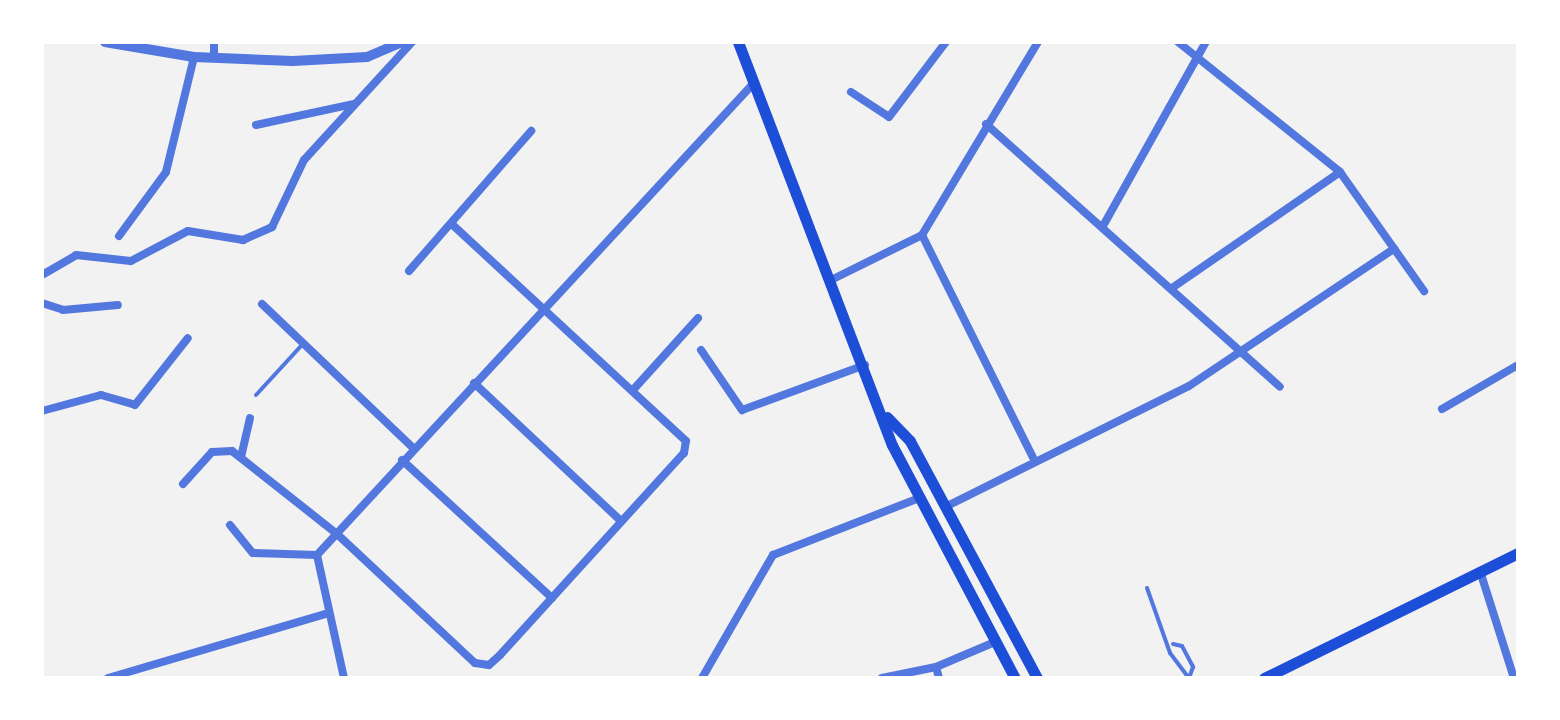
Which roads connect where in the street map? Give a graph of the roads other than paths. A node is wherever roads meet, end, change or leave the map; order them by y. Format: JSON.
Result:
{"nodes":[{"id":1,"x":105,"y":42,"type":"edge"},
{"id":2,"x":214,"y":42,"type":"edge"},
{"id":3,"x":403,"y":42,"type":"edge"},
{"id":4,"x":412,"y":42,"type":"edge"},
{"id":5,"x":738,"y":42,"type":"edge"},
{"id":6,"x":946,"y":42,"type":"edge"},
{"id":7,"x":1038,"y":42,"type":"edge"},
{"id":8,"x":1178,"y":42,"type":"edge"},
{"id":9,"x":1206,"y":42,"type":"edge"},
{"id":10,"x":1200,"y":55,"type":"junction"},
{"id":11,"x":194,"y":57,"type":"junction"},
{"id":12,"x":214,"y":58,"type":"junction"},
{"id":13,"x":752,"y":85,"type":"junction"},
{"id":14,"x":851,"y":92,"type":"dead end"},
{"id":15,"x":354,"y":104,"type":"junction"},
{"id":16,"x":986,"y":124,"type":"junction"},
{"id":17,"x":256,"y":125,"type":"dead end"},
{"id":18,"x":531,"y":131,"type":"dead end"},
{"id":19,"x":1340,"y":172,"type":"junction"},
{"id":20,"x":452,"y":224,"type":"junction"},
{"id":21,"x":1103,"y":226,"type":"junction"},
{"id":22,"x":922,"y":235,"type":"junction"},
{"id":23,"x":119,"y":236,"type":"dead end"},
{"id":24,"x":1394,"y":249,"type":"junction"},
{"id":25,"x":409,"y":271,"type":"dead end"},
{"id":26,"x":42,"y":275,"type":"edge"},
{"id":27,"x":831,"y":280,"type":"junction"},
{"id":28,"x":1172,"y":288,"type":"junction"},
{"id":29,"x":1424,"y":291,"type":"dead end"},
{"id":30,"x":42,"y":303,"type":"edge"},
{"id":31,"x":262,"y":304,"type":"dead end"},
{"id":32,"x":118,"y":305,"type":"dead end"},
{"id":33,"x":546,"y":308,"type":"junction"},
{"id":34,"x":698,"y":318,"type":"dead end"},
{"id":35,"x":188,"y":338,"type":"dead end"},
{"id":36,"x":303,"y":343,"type":"junction"},
{"id":37,"x":1239,"y":349,"type":"junction"},
{"id":38,"x":701,"y":350,"type":"dead end"},
{"id":39,"x":866,"y":365,"type":"junction"},
{"id":40,"x":1518,"y":365,"type":"edge"},
{"id":41,"x":474,"y":383,"type":"junction"},
{"id":42,"x":1280,"y":387,"type":"dead end"},
{"id":43,"x":633,"y":390,"type":"junction"},
{"id":44,"x":256,"y":395,"type":"dead end"},
{"id":45,"x":1442,"y":409,"type":"dead end"},
{"id":46,"x":42,"y":411,"type":"edge"},
{"id":47,"x":887,"y":417,"type":"junction"},
{"id":48,"x":250,"y":418,"type":"dead end"},
{"id":49,"x":413,"y":448,"type":"junction"},
{"id":50,"x":241,"y":457,"type":"junction"},
{"id":51,"x":1033,"y":458,"type":"junction"},
{"id":52,"x":402,"y":460,"type":"junction"},
{"id":53,"x":183,"y":484,"type":"dead end"},
{"id":54,"x":919,"y":498,"type":"junction"},
{"id":55,"x":945,"y":507,"type":"junction"},
{"id":56,"x":621,"y":521,"type":"junction"},
{"id":57,"x":230,"y":525,"type":"dead end"},
{"id":58,"x":336,"y":533,"type":"junction"},
{"id":59,"x":1518,"y":553,"type":"edge"},
{"id":60,"x":317,"y":555,"type":"junction"},
{"id":61,"x":1480,"y":571,"type":"junction"},
{"id":62,"x":1147,"y":588,"type":"dead end"},
{"id":63,"x":552,"y":598,"type":"junction"},
{"id":64,"x":326,"y":614,"type":"junction"},
{"id":65,"x":995,"y":642,"type":"junction"},
{"id":66,"x":1173,"y":644,"type":"junction"},
{"id":67,"x":936,"y":667,"type":"junction"},
{"id":68,"x":108,"y":678,"type":"edge"},
{"id":69,"x":344,"y":678,"type":"edge"},
{"id":70,"x":702,"y":678,"type":"edge"},
{"id":71,"x":882,"y":678,"type":"edge"},
{"id":72,"x":939,"y":678,"type":"edge"},
{"id":73,"x":1015,"y":678,"type":"edge"},
{"id":74,"x":1037,"y":678,"type":"edge"},
{"id":75,"x":1189,"y":678,"type":"edge"},
{"id":76,"x":1264,"y":678,"type":"edge"},
{"id":77,"x":1514,"y":678,"type":"edge"}],
"edges":[{"from":1,"to":11,"type":"street"},
{"from":2,"to":12,"type":"street"},
{"from":3,"to":12,"type":"street"},
{"from":4,"to":15,"type":"street"},
{"from":5,"to":13,"type":"main road"},
{"from":6,"to":14,"type":"street"},
{"from":7,"to":16,"type":"street"},
{"from":8,"to":10,"type":"street"},
{"from":9,"to":10,"type":"street"},
{"from":10,"to":19,"type":"street"},
{"from":10,"to":21,"type":"street"},
{"from":11,"to":12,"type":"street"},
{"from":11,"to":23,"type":"street"},
{"from":13,"to":27,"type":"main road"},
{"from":13,"to":33,"type":"street"},
{"from":15,"to":17,"type":"street"},
{"from":15,"to":26,"type":"street"},
{"from":16,"to":21,"type":"street"},
{"from":16,"to":22,"type":"street"},
{"from":18,"to":20,"type":"street"},
{"from":19,"to":24,"type":"street"},
{"from":19,"to":28,"type":"street"},
{"from":20,"to":25,"type":"street"},
{"from":20,"to":33,"type":"street"},
{"from":21,"to":28,"type":"street"},
{"from":22,"to":27,"type":"street"},
{"from":22,"to":51,"type":"street"},
{"from":24,"to":29,"type":"street"},
{"from":24,"to":37,"type":"street"},
{"from":27,"to":39,"type":"main road"},
{"from":28,"to":37,"type":"street"},
{"from":30,"to":32,"type":"street"},
{"from":31,"to":36,"type":"street"},
{"from":33,"to":41,"type":"street"},
{"from":33,"to":43,"type":"street"},
{"from":34,"to":43,"type":"street"},
{"from":35,"to":46,"type":"street"},
{"from":36,"to":44,"type":"lane"},
{"from":36,"to":49,"type":"street"},
{"from":37,"to":42,"type":"street"},
{"from":37,"to":51,"type":"street"},
{"from":38,"to":39,"type":"street"},
{"from":39,"to":47,"type":"main road"},
{"from":40,"to":45,"type":"street"},
{"from":41,"to":49,"type":"street"},
{"from":41,"to":56,"type":"street"},
{"from":43,"to":56,"type":"street"},
{"from":47,"to":54,"type":"main road"},
{"from":47,"to":55,"type":"main road"},
{"from":48,"to":50,"type":"street"},
{"from":49,"to":52,"type":"street"},
{"from":50,"to":53,"type":"street"},
{"from":50,"to":58,"type":"street"},
{"from":51,"to":55,"type":"street"},
{"from":52,"to":58,"type":"street"},
{"from":52,"to":63,"type":"street"},
{"from":54,"to":65,"type":"main road"},
{"from":54,"to":70,"type":"street"},
{"from":55,"to":74,"type":"main road"},
{"from":56,"to":63,"type":"street"},
{"from":57,"to":60,"type":"street"},
{"from":58,"to":60,"type":"street"},
{"from":58,"to":63,"type":"street"},
{"from":59,"to":61,"type":"main road"},
{"from":60,"to":64,"type":"street"},
{"from":61,"to":76,"type":"main road"},
{"from":61,"to":77,"type":"street"},
{"from":62,"to":66,"type":"lane"},
{"from":64,"to":68,"type":"street"},
{"from":64,"to":69,"type":"street"},
{"from":65,"to":67,"type":"street"},
{"from":65,"to":73,"type":"main road"},
{"from":66,"to":75,"type":"lane"},
{"from":66,"to":75,"type":"lane"},
{"from":67,"to":71,"type":"street"},
{"from":67,"to":72,"type":"street"}]}
